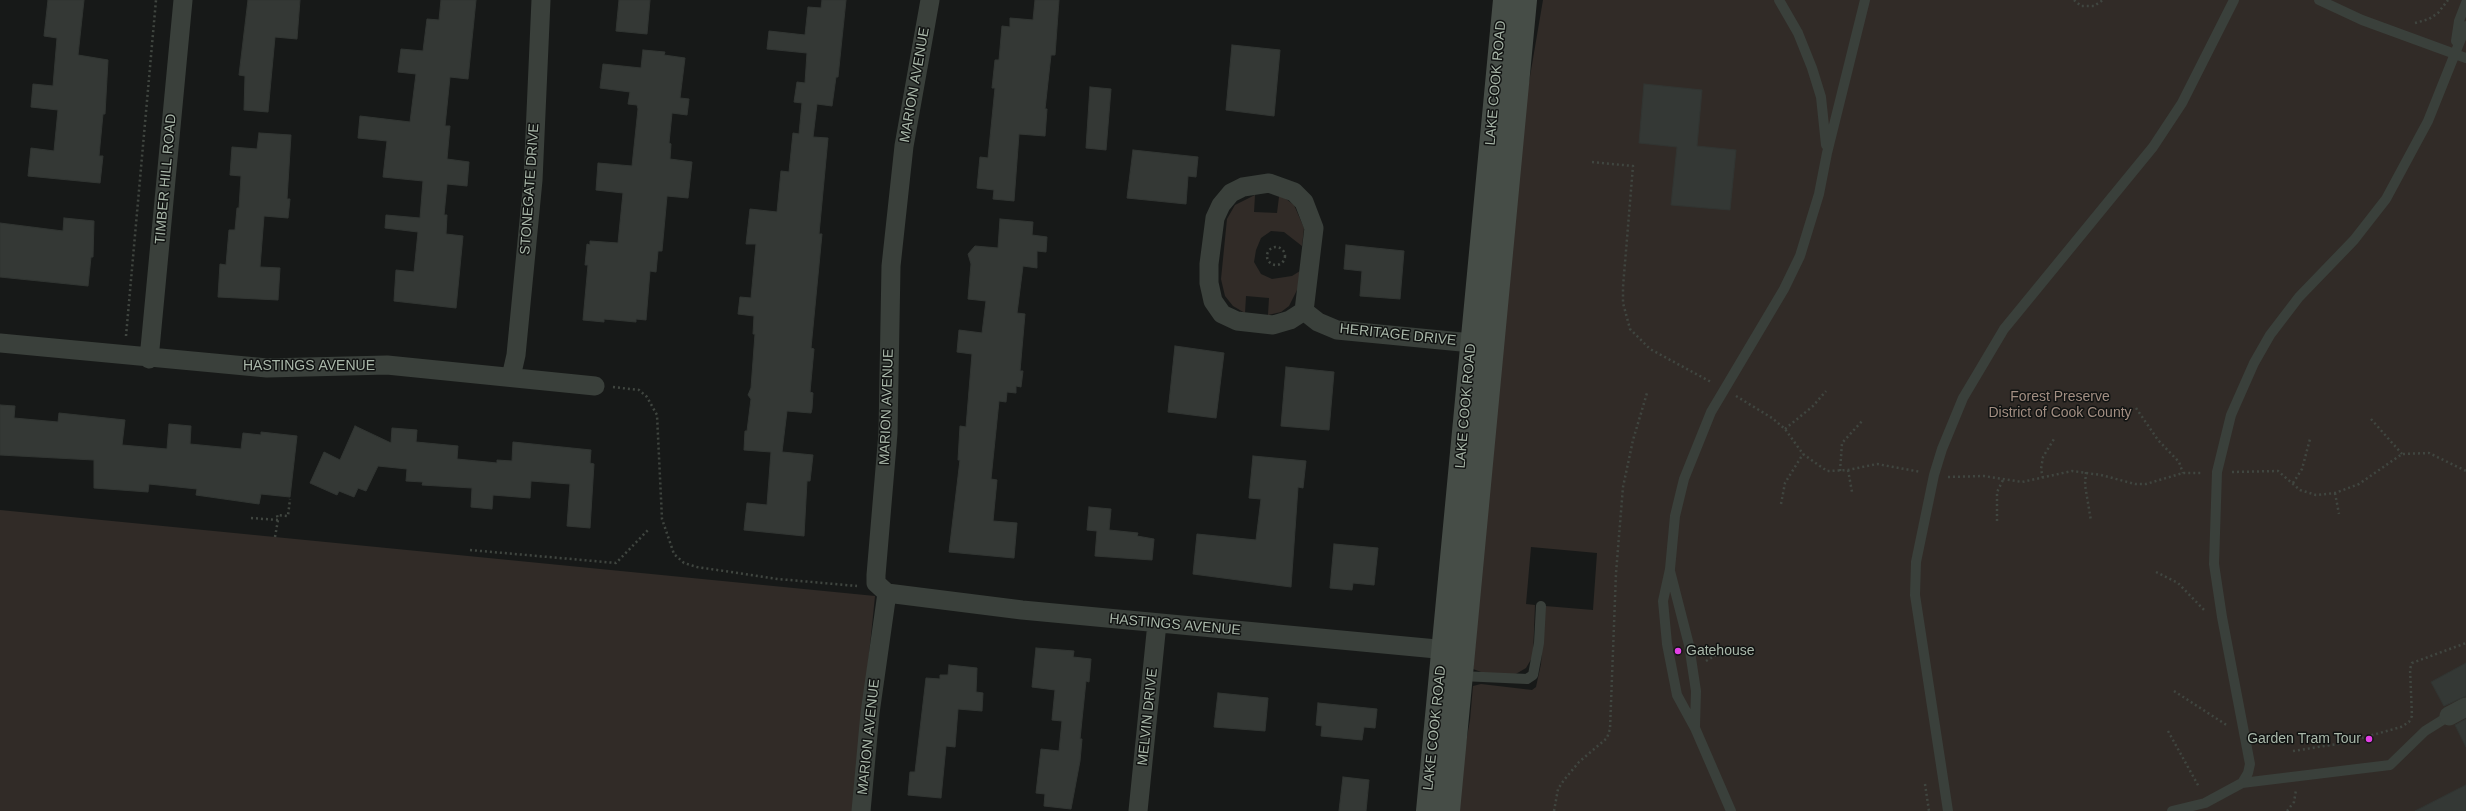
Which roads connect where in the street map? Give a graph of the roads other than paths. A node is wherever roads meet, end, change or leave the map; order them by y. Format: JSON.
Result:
{"nodes":[{"id":1,"x":183,"y":0,"type":"edge"},
{"id":2,"x":541,"y":0,"type":"edge"},
{"id":3,"x":930,"y":0,"type":"edge"},
{"id":4,"x":1504,"y":0,"type":"edge"},
{"id":5,"x":1526,"y":0,"type":"edge"},
{"id":6,"x":1779,"y":0,"type":"edge"},
{"id":7,"x":1865,"y":0,"type":"edge"},
{"id":8,"x":2234,"y":0,"type":"edge"},
{"id":9,"x":2319,"y":0,"type":"edge"},
{"id":10,"x":2466,"y":3,"type":"edge"},
{"id":11,"x":2466,"y":26,"type":"edge"},
{"id":12,"x":2455,"y":53,"type":"junction"},
{"id":13,"x":2466,"y":58,"type":"edge"},
{"id":14,"x":1827,"y":152,"type":"junction"},
{"id":15,"x":1304,"y":311,"type":"junction"},
{"id":16,"x":0,"y":343,"type":"edge"},
{"id":17,"x":1472,"y":343,"type":"junction"},
{"id":18,"x":149,"y":359,"type":"junction"},
{"id":19,"x":511,"y":377,"type":"junction"},
{"id":20,"x":595,"y":386,"type":"road end"},
{"id":21,"x":1670,"y":569,"type":"junction"},
{"id":22,"x":885,"y":591,"type":"junction"},
{"id":23,"x":1542,"y":606,"type":"dead end"},
{"id":24,"x":1157,"y":623,"type":"junction"},
{"id":25,"x":1453,"y":650,"type":"junction"},
{"id":26,"x":1451,"y":674,"type":"junction"},
{"id":27,"x":2466,"y":707,"type":"edge"},
{"id":28,"x":2449,"y":716,"type":"joint"},
{"id":29,"x":1695,"y":728,"type":"junction"},
{"id":30,"x":2242,"y":783,"type":"junction"},
{"id":31,"x":861,"y":811,"type":"edge"},
{"id":32,"x":1138,"y":811,"type":"edge"},
{"id":33,"x":1427,"y":811,"type":"edge"},
{"id":34,"x":1449,"y":811,"type":"edge"},
{"id":35,"x":1731,"y":811,"type":"edge"},
{"id":36,"x":1948,"y":811,"type":"edge"},
{"id":37,"x":2172,"y":811,"type":"edge"}],
"edges":[{"from":1,"to":18,"type":"street","name":"TIMBER HILL ROAD"},
{"from":2,"to":19,"type":"street","name":"STONEGATE DRIVE"},
{"from":3,"to":22,"type":"street","name":"MARION AVENUE"},
{"from":4,"to":17,"type":"main road","name":"LAKE COOK ROAD"},
{"from":5,"to":25,"type":"main road","name":"LAKE COOK ROAD"},
{"from":6,"to":14,"type":"lane"},
{"from":7,"to":14,"type":"lane"},
{"from":8,"to":36,"type":"lane"},
{"from":9,"to":12,"type":"lane"},
{"from":10,"to":12,"type":"lane"},
{"from":11,"to":12,"type":"lane"},
{"from":12,"to":13,"type":"lane"},
{"from":12,"to":30,"type":"lane"},
{"from":14,"to":21,"type":"lane"},
{"from":15,"to":15,"type":"street"},
{"from":15,"to":17,"type":"street","name":"HERITAGE DRIVE"},
{"from":16,"to":18,"type":"street","name":"HASTINGS AVENUE"},
{"from":17,"to":25,"type":"main road","name":"LAKE COOK ROAD"},
{"from":18,"to":19,"type":"street","name":"HASTINGS AVENUE"},
{"from":19,"to":20,"type":"street","name":"HASTINGS AVENUE"},
{"from":21,"to":29,"type":"lane"},
{"from":21,"to":29,"type":"lane"},
{"from":22,"to":24,"type":"street","name":"HASTINGS AVENUE"},
{"from":22,"to":31,"type":"street","name":"MARION AVENUE"},
{"from":23,"to":26,"type":"lane"},
{"from":24,"to":25,"type":"street","name":"HASTINGS AVENUE"},
{"from":24,"to":32,"type":"street","name":"MELVIN DRIVE"},
{"from":25,"to":26,"type":"main road","name":"LAKE COOK ROAD"},
{"from":26,"to":33,"type":"main road","name":"LAKE COOK ROAD"},
{"from":26,"to":34,"type":"main road","name":"LAKE COOK ROAD"},
{"from":27,"to":28,"type":"street"},
{"from":28,"to":30,"type":"lane"},
{"from":29,"to":35,"type":"lane"},
{"from":30,"to":37,"type":"lane"}]}
